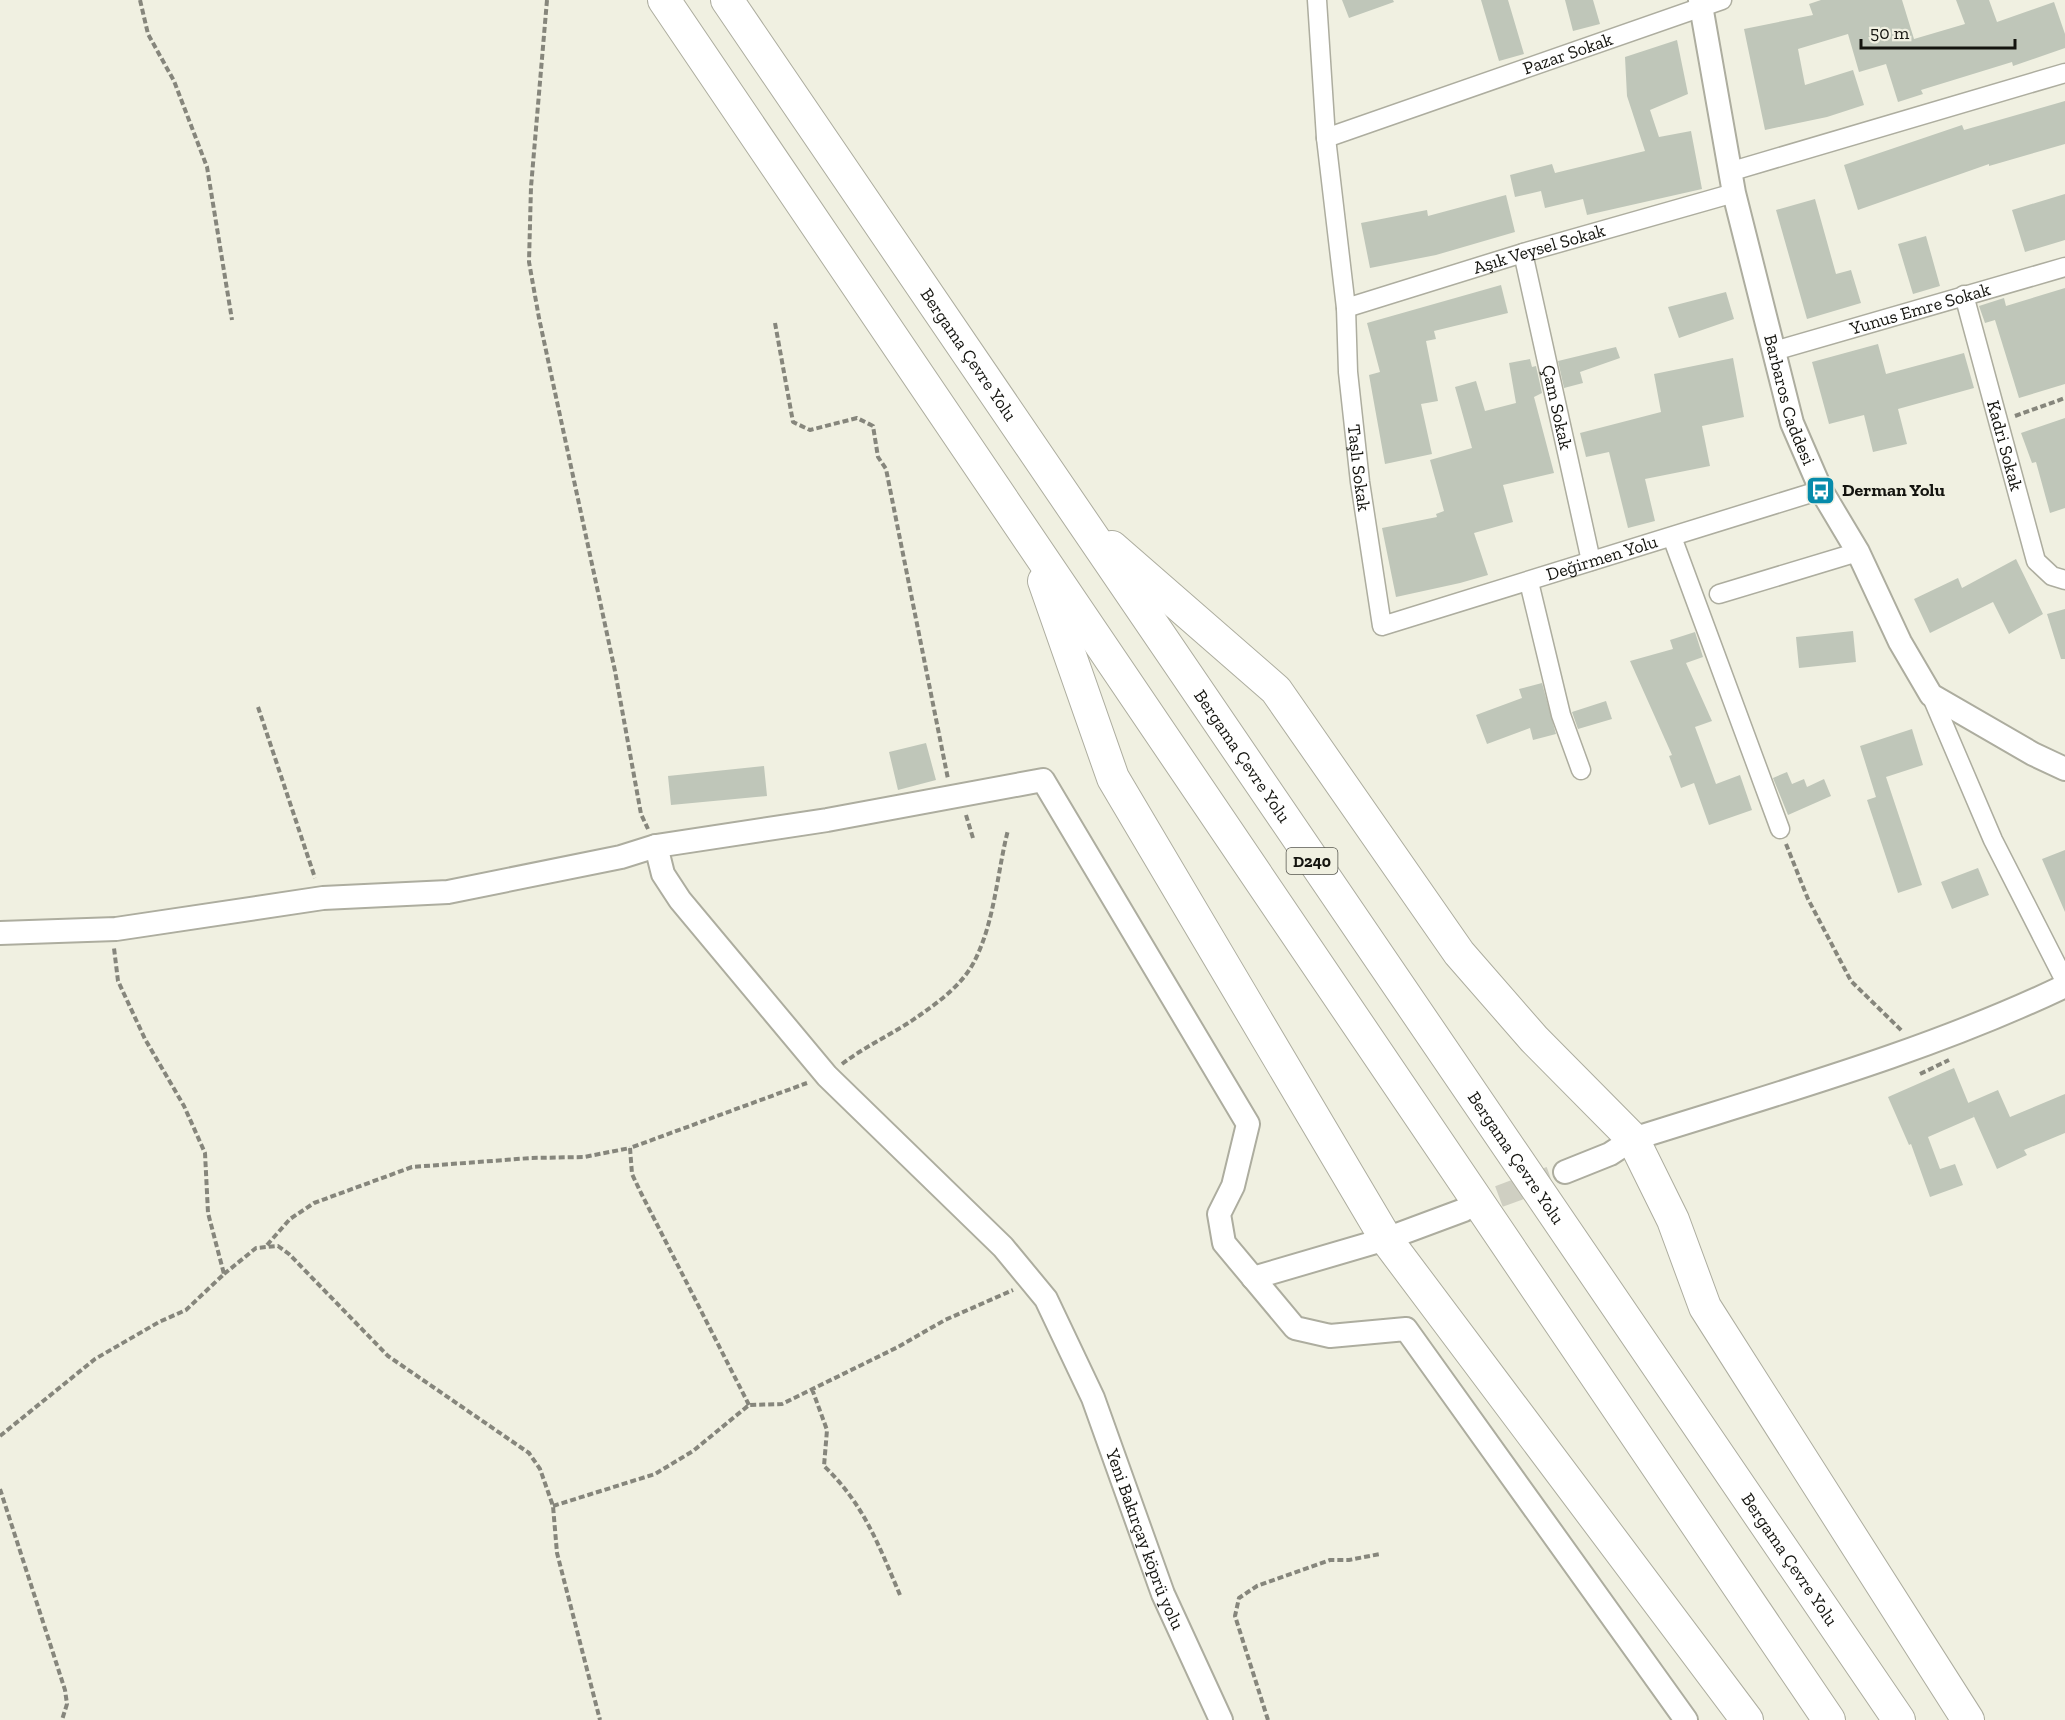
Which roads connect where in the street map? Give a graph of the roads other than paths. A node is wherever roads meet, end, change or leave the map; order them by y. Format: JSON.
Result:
{"nodes":[{"id":1,"x":664,"y":0,"type":"edge"},
{"id":2,"x":727,"y":0,"type":"edge"},
{"id":3,"x":1317,"y":0,"type":"edge"},
{"id":4,"x":1708,"y":2,"type":"edge"},
{"id":5,"x":2065,"y":73,"type":"edge"},
{"id":6,"x":1326,"y":138,"type":"junction"},
{"id":7,"x":1731,"y":183,"type":"junction"},
{"id":8,"x":1523,"y":253,"type":"junction"},
{"id":9,"x":2065,"y":267,"type":"edge"},
{"id":10,"x":1964,"y":295,"type":"junction"},
{"id":11,"x":1347,"y":308,"type":"junction"},
{"id":12,"x":1774,"y":351,"type":"junction"},
{"id":13,"x":1821,"y":490,"type":"junction"},
{"id":14,"x":1079,"y":518,"type":"junction"},
{"id":15,"x":1672,"y":537,"type":"junction"},
{"id":16,"x":1030,"y":541,"type":"junction"},
{"id":17,"x":1858,"y":552,"type":"junction"},
{"id":18,"x":1591,"y":561,"type":"junction"},
{"id":19,"x":2065,"y":580,"type":"edge"},
{"id":20,"x":1529,"y":582,"type":"junction"},
{"id":21,"x":1719,"y":594,"type":"dead end"},
{"id":22,"x":1382,"y":626,"type":"joint"},
{"id":23,"x":1931,"y":695,"type":"junction"},
{"id":24,"x":1581,"y":770,"type":"dead end"},
{"id":25,"x":2065,"y":770,"type":"edge"},
{"id":26,"x":1780,"y":829,"type":"road end"},
{"id":27,"x":656,"y":846,"type":"junction"},
{"id":28,"x":0,"y":933,"type":"edge"},
{"id":29,"x":2065,"y":981,"type":"edge"},
{"id":30,"x":2065,"y":986,"type":"edge"},
{"id":31,"x":1633,"y":1139,"type":"junction"},
{"id":32,"x":1564,"y":1172,"type":"tunnel mouth"},
{"id":33,"x":1464,"y":1210,"type":"tunnel mouth"},
{"id":34,"x":1386,"y":1239,"type":"junction"},
{"id":35,"x":1253,"y":1278,"type":"junction"},
{"id":36,"x":1221,"y":1720,"type":"edge"},
{"id":37,"x":1686,"y":1720,"type":"edge"},
{"id":38,"x":1747,"y":1720,"type":"edge"},
{"id":39,"x":1829,"y":1720,"type":"edge"},
{"id":40,"x":1899,"y":1720,"type":"edge"},
{"id":41,"x":1968,"y":1720,"type":"edge"}],
"edges":[{"from":1,"to":16,"type":"highway","number":"D240"},
{"from":2,"to":14,"type":"highway","name":"Bergama Çevre Yolu","number":"D240"},
{"from":3,"to":6,"type":"street","name":"Taşlı Sokak"},
{"from":4,"to":6,"type":"street","name":"Pazar Sokak"},
{"from":4,"to":7,"type":"street","name":"Barbaros Caddesi"},
{"from":5,"to":7,"type":"street","name":"Aşık Veysel Sokak"},
{"from":6,"to":11,"type":"street","name":"Taşlı Sokak"},
{"from":7,"to":8,"type":"street","name":"Aşık Veysel Sokak"},
{"from":7,"to":12,"type":"street","name":"Barbaros Caddesi"},
{"from":8,"to":11,"type":"street","name":"Aşık Veysel Sokak"},
{"from":8,"to":18,"type":"street","name":"Çam Sokak"},
{"from":9,"to":10,"type":"street","name":"Yunus Emre Sokak"},
{"from":10,"to":12,"type":"street","name":"Yunus Emre Sokak"},
{"from":10,"to":19,"type":"street","name":"Kadri Sokak"},
{"from":11,"to":22,"type":"street","name":"Taşlı Sokak"},
{"from":12,"to":13,"type":"street","name":"Barbaros Caddesi"},
{"from":13,"to":15,"type":"street","name":"Değirmen Yolu"},
{"from":13,"to":17,"type":"street","name":"Barbaros Caddesi"},
{"from":14,"to":31,"type":"highway"},
{"from":14,"to":40,"type":"highway","name":"Bergama Çevre Yolu","number":"D240"},
{"from":15,"to":18,"type":"street","name":"Değirmen Yolu"},
{"from":15,"to":26,"type":"street"},
{"from":16,"to":34,"type":"highway"},
{"from":16,"to":39,"type":"highway","number":"D240"},
{"from":17,"to":21,"type":"street"},
{"from":17,"to":23,"type":"street","name":"Barbaros Caddesi"},
{"from":18,"to":20,"type":"street","name":"Değirmen Yolu"},
{"from":20,"to":22,"type":"street","name":"Değirmen Yolu"},
{"from":20,"to":24,"type":"street"},
{"from":23,"to":25,"type":"street","name":"Barbaros Caddesi"},
{"from":23,"to":29,"type":"street"},
{"from":27,"to":28,"type":"street"},
{"from":27,"to":35,"type":"street"},
{"from":27,"to":36,"type":"street","name":"Yeni Bakırçay köprü yolu"},
{"from":30,"to":31,"type":"street"},
{"from":31,"to":32,"type":"street"},
{"from":31,"to":41,"type":"highway"},
{"from":33,"to":34,"type":"street"},
{"from":34,"to":35,"type":"street"},
{"from":34,"to":38,"type":"highway"},
{"from":35,"to":37,"type":"street"}]}
